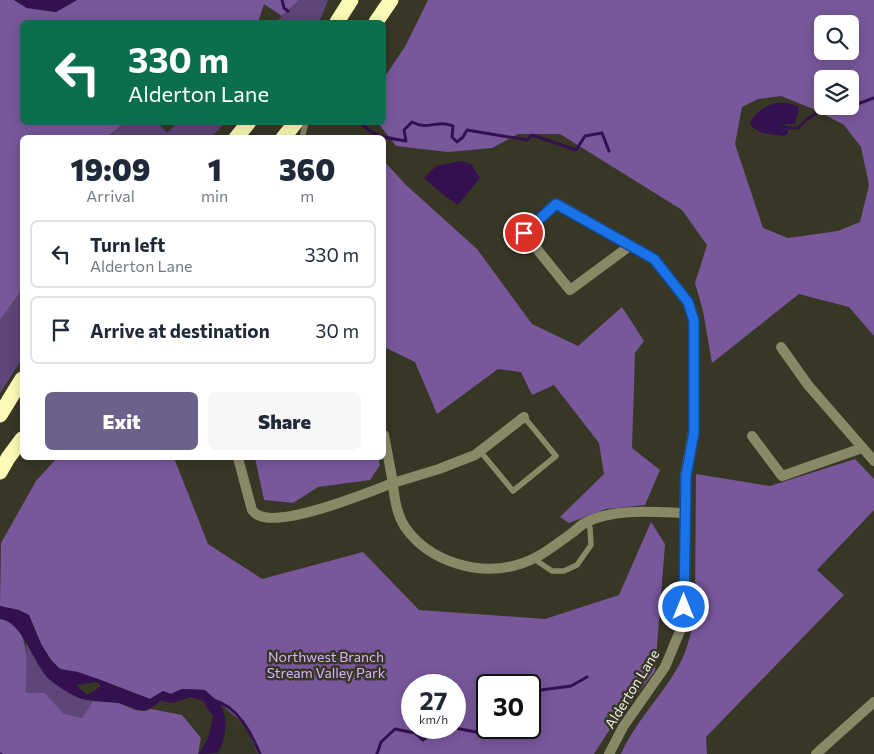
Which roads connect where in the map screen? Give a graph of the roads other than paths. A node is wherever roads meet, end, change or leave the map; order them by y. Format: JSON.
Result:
{"nodes":[{"id":1,"x":351,"y":0,"type":"edge"},
{"id":2,"x":390,"y":0,"type":"edge"},
{"id":3,"x":338,"y":20,"type":"edge"},
{"id":4,"x":377,"y":20,"type":"edge"},
{"id":5,"x":247,"y":125,"type":"edge"},
{"id":6,"x":293,"y":125,"type":"edge"},
{"id":7,"x":238,"y":135,"type":"edge"},
{"id":8,"x":285,"y":135,"type":"edge"},
{"id":9,"x":631,"y":245,"type":"junction"},
{"id":10,"x":781,"y":347,"type":"dead end"},
{"id":11,"x":20,"y":382,"type":"edge"},
{"id":12,"x":0,"y":414,"type":"edge"},
{"id":13,"x":524,"y":418,"type":"joint"},
{"id":14,"x":752,"y":436,"type":"dead end"},
{"id":15,"x":20,"y":442,"type":"edge"},
{"id":16,"x":386,"y":446,"type":"edge"},
{"id":17,"x":862,"y":448,"type":"junction"},
{"id":18,"x":480,"y":451,"type":"junction"},
{"id":19,"x":239,"y":460,"type":"edge"},
{"id":20,"x":874,"y":461,"type":"edge"},
{"id":21,"x":0,"y":472,"type":"edge"},
{"id":22,"x":393,"y":483,"type":"junction"},
{"id":23,"x":685,"y":513,"type":"junction"},
{"id":24,"x":587,"y":522,"type":"junction"},
{"id":25,"x":534,"y":558,"type":"junction"},
{"id":26,"x":874,"y":702,"type":"edge"},
{"id":27,"x":609,"y":754,"type":"edge"},
{"id":28,"x":816,"y":754,"type":"edge"}],
"edges":[{"from":1,"to":3,"type":"highway"},
{"from":2,"to":4,"type":"highway"},
{"from":5,"to":7,"type":"highway"},
{"from":6,"to":8,"type":"highway"},
{"from":9,"to":9,"type":"street","name":"Alderton Lane"},
{"from":9,"to":23,"type":"street","name":"Alderton Lane"},
{"from":10,"to":17,"type":"street"},
{"from":11,"to":12,"type":"highway"},
{"from":13,"to":18,"type":"street"},
{"from":13,"to":18,"type":"lane"},
{"from":14,"to":17,"type":"street"},
{"from":15,"to":21,"type":"highway"},
{"from":16,"to":22,"type":"street"},
{"from":17,"to":20,"type":"street"},
{"from":18,"to":22,"type":"street"},
{"from":19,"to":22,"type":"street"},
{"from":22,"to":25,"type":"street"},
{"from":23,"to":24,"type":"street"},
{"from":23,"to":27,"type":"street","name":"Alderton Lane"},
{"from":24,"to":25,"type":"street"},
{"from":24,"to":25,"type":"lane"},
{"from":26,"to":28,"type":"street"}]}
